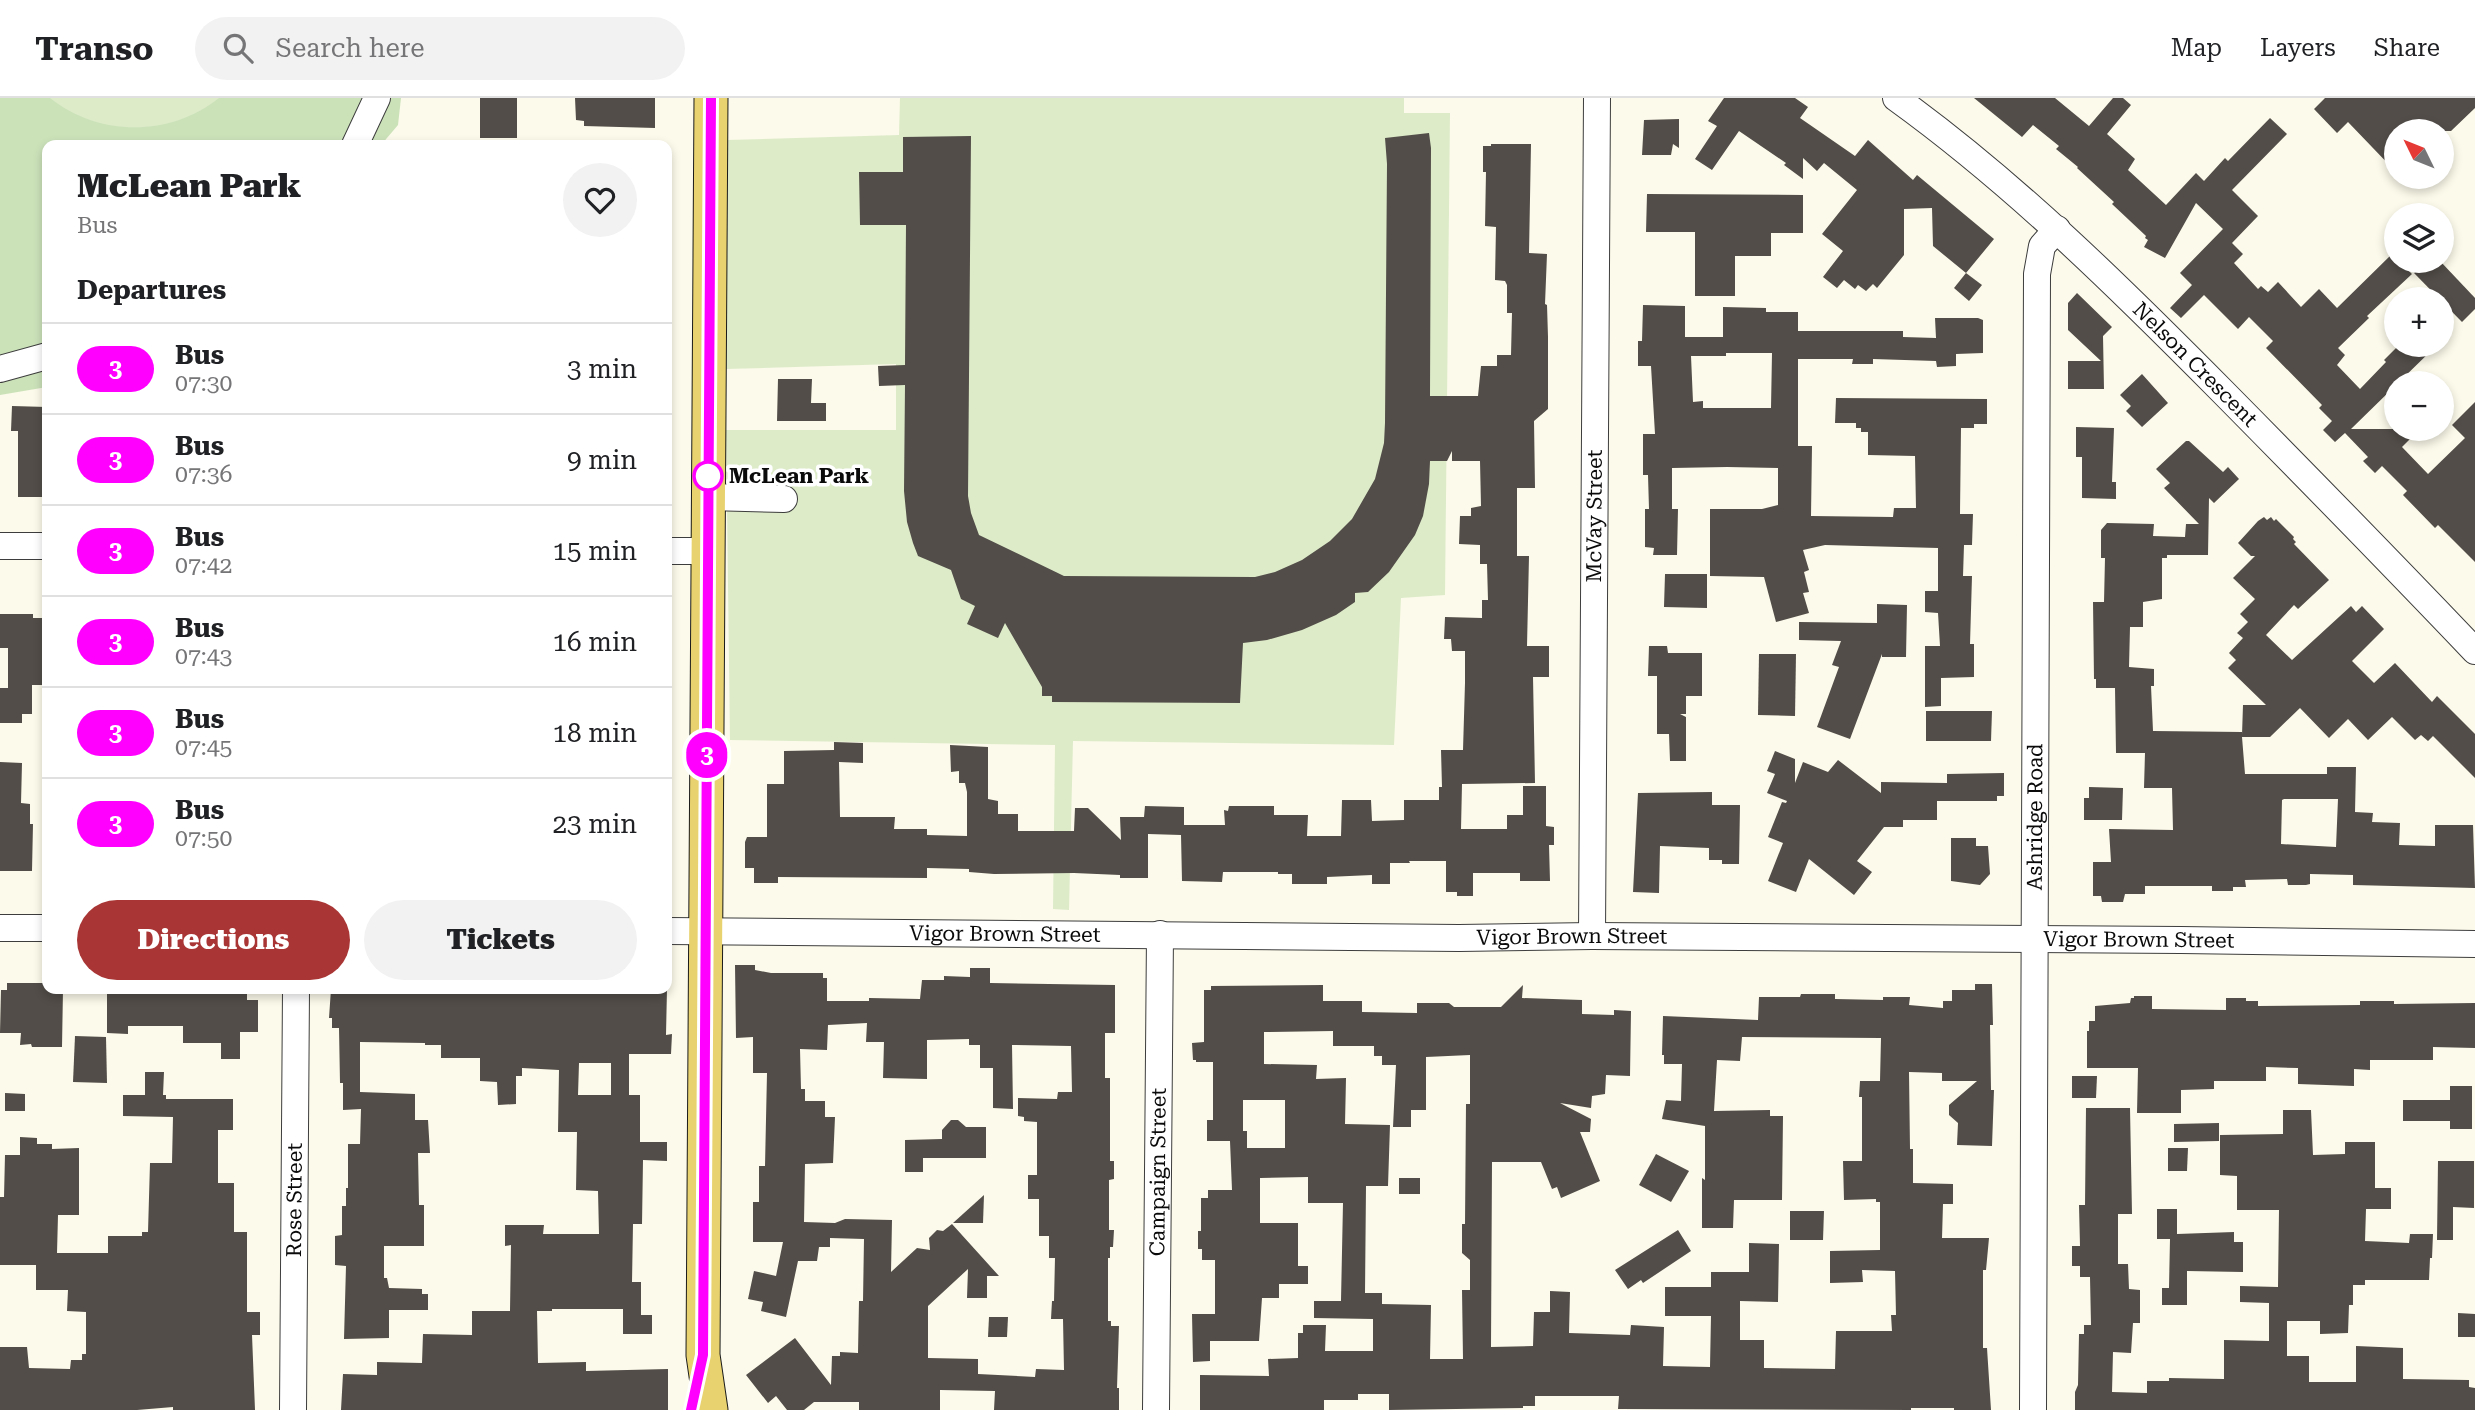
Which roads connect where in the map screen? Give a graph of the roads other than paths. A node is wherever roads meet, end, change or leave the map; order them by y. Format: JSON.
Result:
{"nodes":[{"id":1,"x":377,"y":98,"type":"edge"},
{"id":2,"x":710,"y":98,"type":"edge"},
{"id":3,"x":1597,"y":98,"type":"edge"},
{"id":4,"x":1896,"y":98,"type":"edge"},
{"id":5,"x":357,"y":140,"type":"edge"},
{"id":6,"x":2057,"y":229,"type":"junction"},
{"id":7,"x":42,"y":357,"type":"edge"},
{"id":8,"x":0,"y":369,"type":"edge"},
{"id":9,"x":708,"y":497,"type":"junction"},
{"id":10,"x":784,"y":499,"type":"dead end"},
{"id":11,"x":0,"y":546,"type":"edge"},
{"id":12,"x":42,"y":546,"type":"edge"},
{"id":13,"x":672,"y":551,"type":"edge"},
{"id":14,"x":708,"y":551,"type":"junction"},
{"id":15,"x":2475,"y":651,"type":"edge"},
{"id":16,"x":0,"y":928,"type":"edge"},
{"id":17,"x":42,"y":928,"type":"edge"},
{"id":18,"x":672,"y":931,"type":"edge"},
{"id":19,"x":706,"y":931,"type":"junction"},
{"id":20,"x":1160,"y":934,"type":"junction"},
{"id":21,"x":1592,"y":936,"type":"junction"},
{"id":22,"x":2036,"y":939,"type":"junction"},
{"id":23,"x":2475,"y":944,"type":"edge"},
{"id":24,"x":296,"y":994,"type":"edge"},
{"id":25,"x":703,"y":1355,"type":"junction"},
{"id":26,"x":293,"y":1410,"type":"edge"},
{"id":27,"x":691,"y":1410,"type":"edge"},
{"id":28,"x":711,"y":1410,"type":"edge"},
{"id":29,"x":1156,"y":1410,"type":"edge"},
{"id":30,"x":2033,"y":1410,"type":"edge"}],
"edges":[{"from":1,"to":5,"type":"street"},
{"from":2,"to":9,"type":"main road"},
{"from":3,"to":21,"type":"street","name":"McVay Street"},
{"from":4,"to":6,"type":"street","name":"Nelson Crescent"},
{"from":6,"to":15,"type":"street","name":"Nelson Crescent"},
{"from":6,"to":22,"type":"street","name":"Ashridge Road"},
{"from":7,"to":8,"type":"street"},
{"from":9,"to":10,"type":"street"},
{"from":9,"to":14,"type":"main road"},
{"from":11,"to":12,"type":"street"},
{"from":13,"to":14,"type":"street"},
{"from":14,"to":19,"type":"main road"},
{"from":16,"to":17,"type":"street"},
{"from":18,"to":19,"type":"street","name":"Vigor Brown Street"},
{"from":19,"to":20,"type":"street","name":"Vigor Brown Street"},
{"from":19,"to":25,"type":"main road"},
{"from":20,"to":21,"type":"street","name":"Vigor Brown Street"},
{"from":20,"to":29,"type":"street","name":"Campaign Street"},
{"from":21,"to":22,"type":"street","name":"Vigor Brown Street"},
{"from":22,"to":23,"type":"street","name":"Vigor Brown Street"},
{"from":22,"to":30,"type":"street","name":"Ashridge Road"},
{"from":24,"to":26,"type":"street","name":"Rose Street"},
{"from":25,"to":27,"type":"main road"},
{"from":25,"to":28,"type":"main road"}]}
